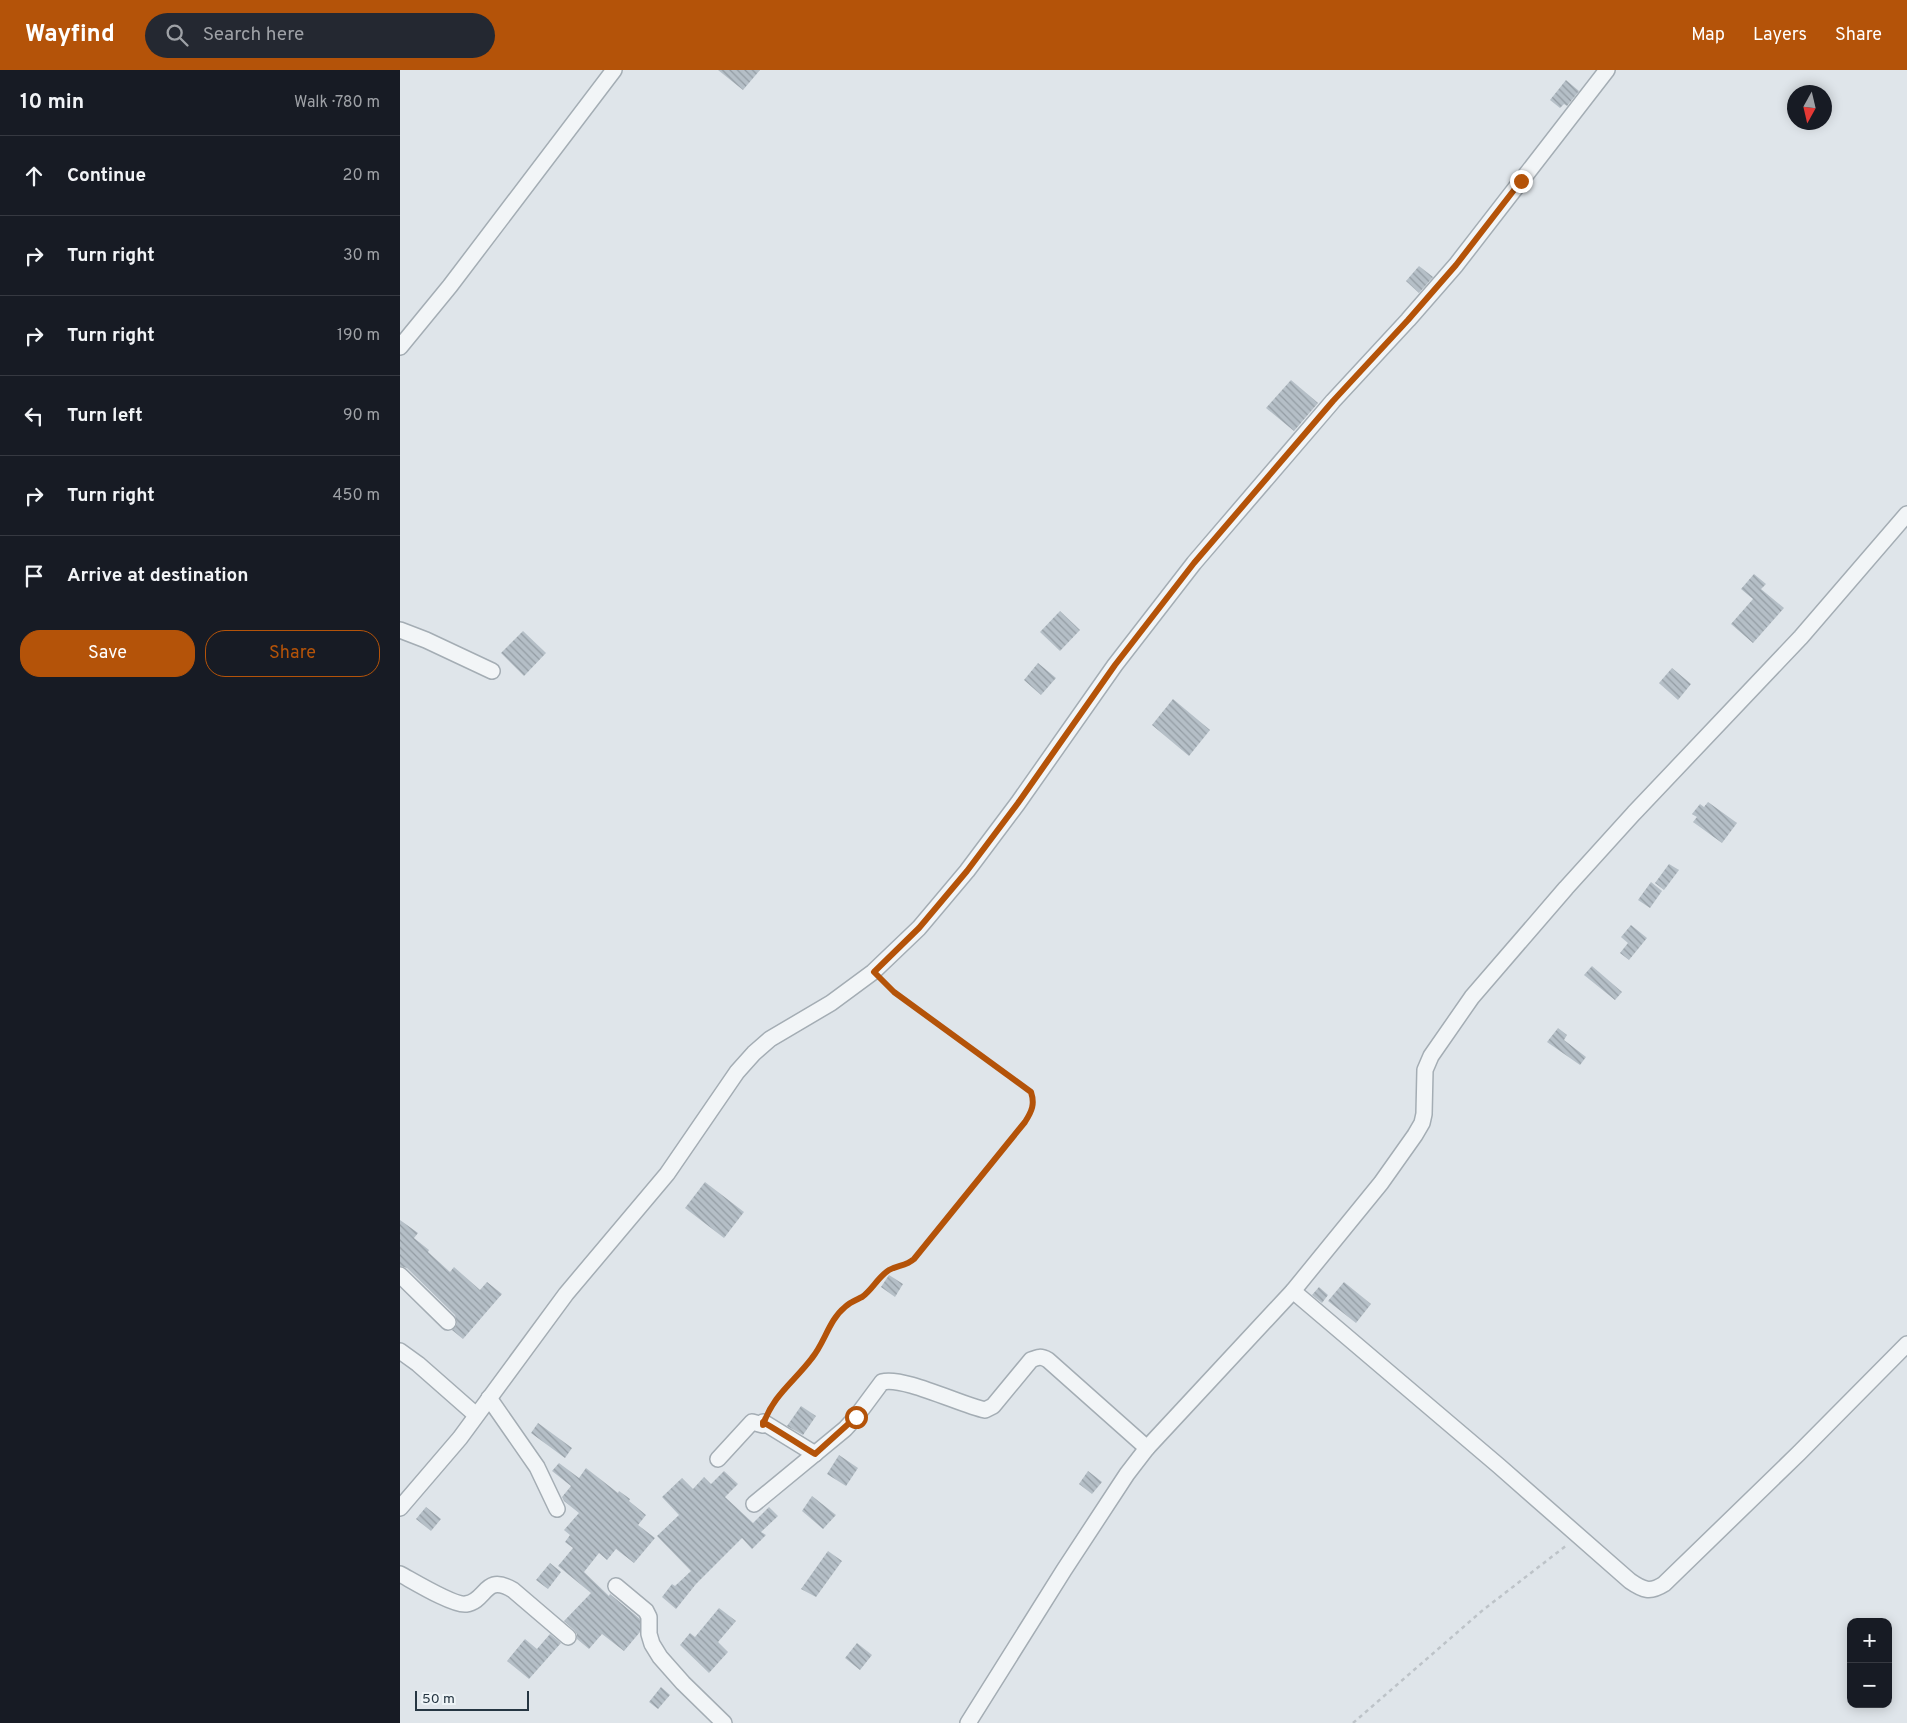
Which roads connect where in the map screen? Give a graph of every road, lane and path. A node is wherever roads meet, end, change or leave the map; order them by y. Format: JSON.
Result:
{"nodes":[{"id":1,"x":614,"y":70,"type":"edge"},
{"id":2,"x":1607,"y":70,"type":"edge"},
{"id":3,"x":400,"y":347,"type":"edge"},
{"id":4,"x":1907,"y":514,"type":"edge"},
{"id":5,"x":400,"y":630,"type":"edge"},
{"id":6,"x":492,"y":671,"type":"dead end"},
{"id":7,"x":874,"y":972,"type":"junction"},
{"id":8,"x":400,"y":1275,"type":"edge"},
{"id":9,"x":1293,"y":1291,"type":"junction"},
{"id":10,"x":448,"y":1322,"type":"dead end"},
{"id":11,"x":1907,"y":1344,"type":"edge"},
{"id":12,"x":400,"y":1351,"type":"edge"},
{"id":13,"x":489,"y":1398,"type":"junction"},
{"id":14,"x":476,"y":1415,"type":"junction"},
{"id":15,"x":763,"y":1425,"type":"junction"},
{"id":16,"x":1147,"y":1448,"type":"junction"},
{"id":17,"x":815,"y":1454,"type":"junction"},
{"id":18,"x":718,"y":1459,"type":"dead end"},
{"id":19,"x":754,"y":1504,"type":"dead end"},
{"id":20,"x":400,"y":1508,"type":"edge"},
{"id":21,"x":557,"y":1509,"type":"dead end"},
{"id":22,"x":1578,"y":1536,"type":"junction"},
{"id":23,"x":400,"y":1574,"type":"edge"},
{"id":24,"x":616,"y":1586,"type":"dead end"},
{"id":25,"x":568,"y":1637,"type":"dead end"},
{"id":26,"x":724,"y":1723,"type":"edge"},
{"id":27,"x":968,"y":1723,"type":"edge"},
{"id":28,"x":1353,"y":1723,"type":"edge"}],
"edges":[{"from":1,"to":3,"type":"street"},
{"from":2,"to":7,"type":"street"},
{"from":4,"to":9,"type":"street"},
{"from":5,"to":6,"type":"street"},
{"from":7,"to":13,"type":"street"},
{"from":7,"to":15,"type":"path"},
{"from":8,"to":10,"type":"street"},
{"from":9,"to":16,"type":"street"},
{"from":9,"to":22,"type":"street"},
{"from":11,"to":22,"type":"street"},
{"from":12,"to":14,"type":"street"},
{"from":13,"to":14,"type":"street"},
{"from":13,"to":21,"type":"street"},
{"from":14,"to":20,"type":"street"},
{"from":15,"to":17,"type":"street"},
{"from":15,"to":18,"type":"street"},
{"from":16,"to":17,"type":"street"},
{"from":16,"to":27,"type":"street"},
{"from":17,"to":19,"type":"street"},
{"from":22,"to":28,"type":"path"},
{"from":23,"to":25,"type":"street"},
{"from":24,"to":26,"type":"street"}]}
